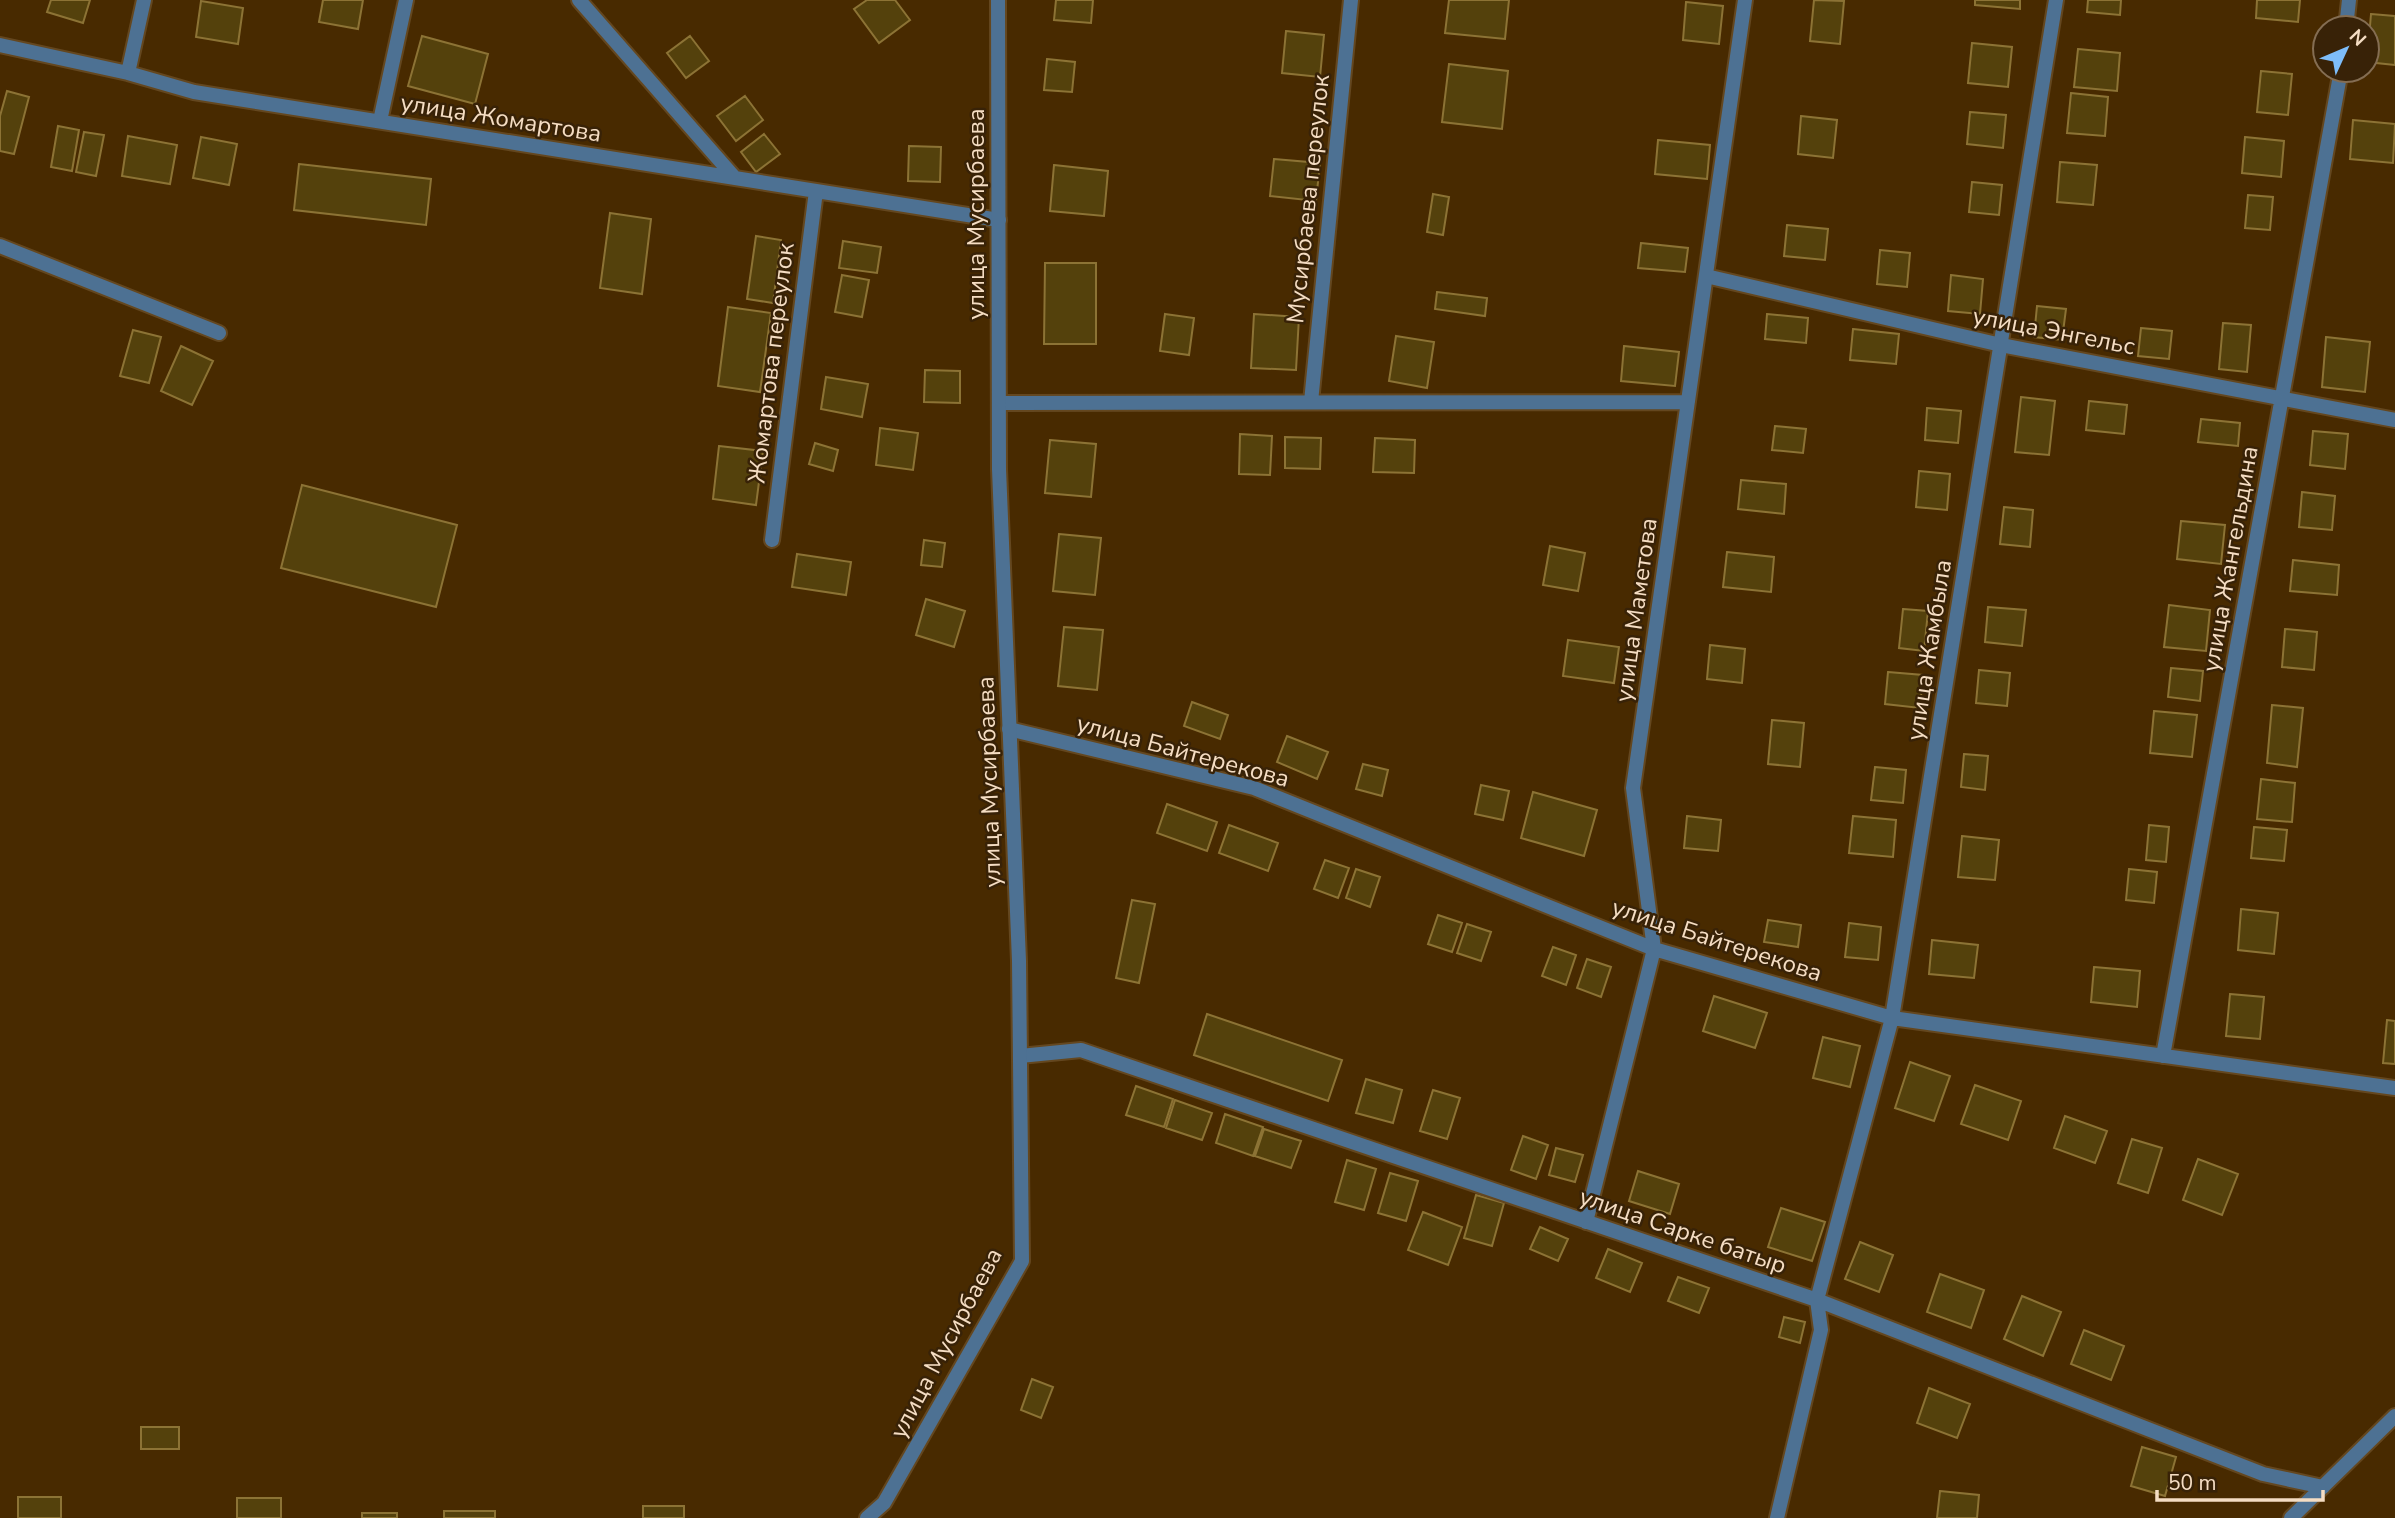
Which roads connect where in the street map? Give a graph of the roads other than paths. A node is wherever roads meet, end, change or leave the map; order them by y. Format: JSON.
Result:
{"nodes":[{"id":1,"x":144,"y":0,"type":"edge"},
{"id":2,"x":406,"y":0,"type":"edge"},
{"id":3,"x":579,"y":0,"type":"edge"},
{"id":4,"x":998,"y":0,"type":"edge"},
{"id":5,"x":1351,"y":0,"type":"edge"},
{"id":6,"x":1745,"y":0,"type":"edge"},
{"id":7,"x":2056,"y":0,"type":"edge"},
{"id":8,"x":0,"y":45,"type":"edge"},
{"id":9,"x":128,"y":73,"type":"junction"},
{"id":10,"x":2338,"y":84,"type":"edge"},
{"id":11,"x":380,"y":121,"type":"junction"},
{"id":12,"x":735,"y":178,"type":"junction"},
{"id":13,"x":816,"y":191,"type":"junction"},
{"id":14,"x":999,"y":220,"type":"junction"},
{"id":15,"x":0,"y":246,"type":"edge"},
{"id":16,"x":1706,"y":276,"type":"junction"},
{"id":17,"x":219,"y":333,"type":"dead end"},
{"id":18,"x":2001,"y":345,"type":"junction"},
{"id":19,"x":2282,"y":398,"type":"junction"},
{"id":20,"x":1311,"y":402,"type":"junction"},
{"id":21,"x":1688,"y":402,"type":"junction"},
{"id":22,"x":999,"y":403,"type":"junction"},
{"id":23,"x":2395,"y":421,"type":"edge"},
{"id":24,"x":772,"y":540,"type":"dead end"},
{"id":25,"x":1009,"y":729,"type":"junction"},
{"id":26,"x":1654,"y":949,"type":"junction"},
{"id":27,"x":1892,"y":1018,"type":"junction"},
{"id":28,"x":1020,"y":1056,"type":"junction"},
{"id":29,"x":2163,"y":1056,"type":"junction"},
{"id":30,"x":2395,"y":1088,"type":"edge"},
{"id":31,"x":1586,"y":1222,"type":"junction"},
{"id":32,"x":1817,"y":1300,"type":"junction"},
{"id":33,"x":2395,"y":1416,"type":"edge"},
{"id":34,"x":2323,"y":1487,"type":"junction"},
{"id":35,"x":867,"y":1518,"type":"edge"},
{"id":36,"x":1777,"y":1518,"type":"edge"},
{"id":37,"x":2291,"y":1518,"type":"edge"}],
"edges":[{"from":1,"to":9,"type":"street"},
{"from":2,"to":11,"type":"street"},
{"from":3,"to":12,"type":"street"},
{"from":4,"to":14,"type":"street","name":"улица Мусирбаева"},
{"from":5,"to":20,"type":"street","name":"Мусирбаева переулок"},
{"from":6,"to":16,"type":"street","name":"улица Маметова"},
{"from":7,"to":18,"type":"street","name":"улица Жамбыла"},
{"from":8,"to":9,"type":"street","name":"улица Жомартова"},
{"from":9,"to":11,"type":"street","name":"улица Жомартова"},
{"from":10,"to":19,"type":"street","name":"улица Жангельдина"},
{"from":11,"to":12,"type":"street","name":"улица Жомартова"},
{"from":12,"to":13,"type":"street","name":"улица Жомартова"},
{"from":13,"to":14,"type":"street","name":"улица Жомартова"},
{"from":13,"to":24,"type":"street","name":"Жомартова переулок"},
{"from":14,"to":22,"type":"street","name":"улица Мусирбаева"},
{"from":15,"to":17,"type":"street"},
{"from":16,"to":18,"type":"street","name":"улица Энгельс"},
{"from":16,"to":21,"type":"street","name":"улица Маметова"},
{"from":18,"to":19,"type":"street","name":"улица Энгельс"},
{"from":18,"to":27,"type":"street","name":"улица Жамбыла"},
{"from":19,"to":23,"type":"street","name":"улица Энгельс"},
{"from":19,"to":29,"type":"street","name":"улица Жангельдина"},
{"from":20,"to":21,"type":"street"},
{"from":20,"to":22,"type":"street"},
{"from":21,"to":26,"type":"street","name":"улица Маметова"},
{"from":22,"to":25,"type":"street","name":"улица Мусирбаева"},
{"from":25,"to":26,"type":"street","name":"улица Байтерекова"},
{"from":25,"to":28,"type":"street","name":"улица Мусирбаева"},
{"from":26,"to":27,"type":"street","name":"улица Байтерекова"},
{"from":26,"to":31,"type":"street","name":"улица Маметова"},
{"from":27,"to":29,"type":"street","name":"улица Байтерекова"},
{"from":27,"to":32,"type":"street","name":"улица Жамбыла"},
{"from":28,"to":31,"type":"street","name":"улица Сарке батыр"},
{"from":28,"to":35,"type":"street","name":"улица Мусирбаева"},
{"from":29,"to":30,"type":"street","name":"улица Байтерекова"},
{"from":31,"to":32,"type":"street","name":"улица Сарке батыр"},
{"from":32,"to":34,"type":"street","name":"улица Сарке батыр"},
{"from":32,"to":36,"type":"street","name":"улица Жамбыла"},
{"from":33,"to":34,"type":"street"},
{"from":34,"to":37,"type":"street"}]}
